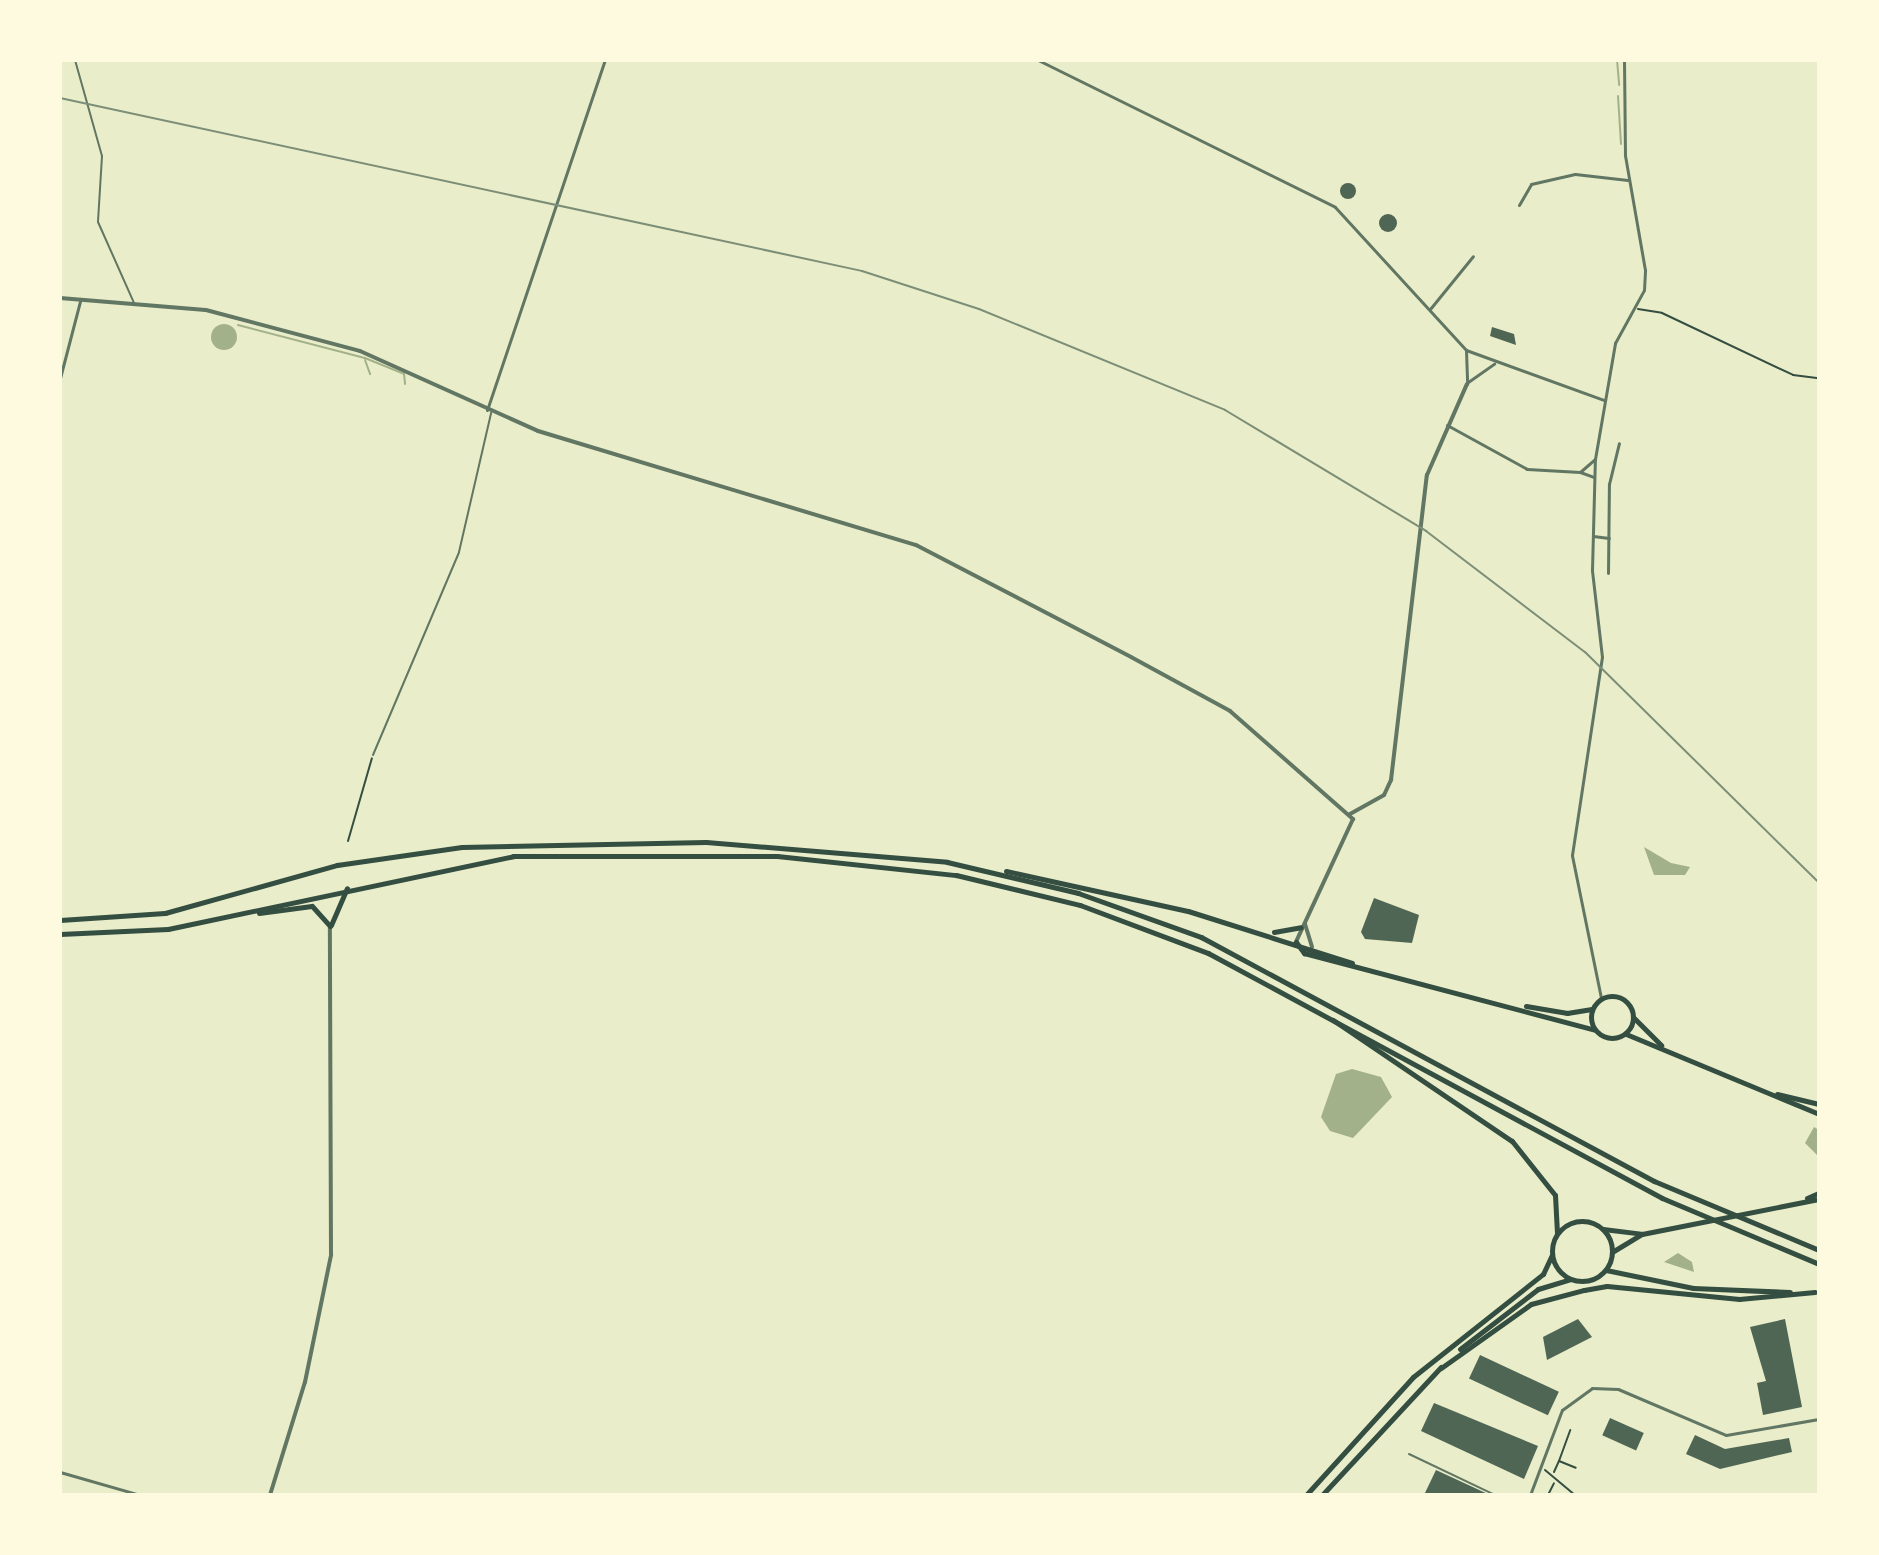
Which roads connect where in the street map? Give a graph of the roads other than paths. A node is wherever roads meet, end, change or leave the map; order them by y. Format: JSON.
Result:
{"nodes":[{"id":1,"x":75,"y":60,"type":"edge"},
{"id":2,"x":605,"y":60,"type":"edge"},
{"id":3,"x":1038,"y":60,"type":"edge"},
{"id":4,"x":1624,"y":60,"type":"edge"},
{"id":5,"x":1628,"y":180,"type":"junction"},
{"id":6,"x":1519,"y":205,"type":"dead end"},
{"id":7,"x":1473,"y":256,"type":"dead end"},
{"id":8,"x":60,"y":298,"type":"edge"},
{"id":9,"x":80,"y":301,"type":"junction"},
{"id":10,"x":135,"y":304,"type":"junction"},
{"id":11,"x":1430,"y":309,"type":"junction"},
{"id":12,"x":1466,"y":350,"type":"junction"},
{"id":13,"x":1494,"y":364,"type":"junction"},
{"id":14,"x":60,"y":378,"type":"edge"},
{"id":15,"x":1467,"y":384,"type":"junction"},
{"id":16,"x":1604,"y":400,"type":"junction"},
{"id":17,"x":489,"y":411,"type":"junction"},
{"id":18,"x":1447,"y":425,"type":"junction"},
{"id":19,"x":1619,"y":443,"type":"dead end"},
{"id":20,"x":1595,"y":459,"type":"junction"},
{"id":21,"x":1580,"y":472,"type":"junction"},
{"id":22,"x":1594,"y":477,"type":"junction"},
{"id":23,"x":1592,"y":536,"type":"junction"},
{"id":24,"x":1609,"y":538,"type":"junction"},
{"id":25,"x":1608,"y":573,"type":"dead end"},
{"id":26,"x":373,"y":755,"type":"road end"},
{"id":27,"x":1350,"y":814,"type":"junction"},
{"id":28,"x":973,"y":867,"type":"junction"},
{"id":29,"x":347,"y":888,"type":"junction"},
{"id":30,"x":246,"y":913,"type":"junction"},
{"id":31,"x":60,"y":920,"type":"edge"},
{"id":32,"x":1303,"y":924,"type":"junction"},
{"id":33,"x":330,"y":926,"type":"junction"},
{"id":34,"x":1253,"y":930,"type":"junction"},
{"id":35,"x":60,"y":934,"type":"edge"},
{"id":36,"x":1296,"y":942,"type":"junction"},
{"id":37,"x":1312,"y":947,"type":"junction"},
{"id":38,"x":1352,"y":963,"type":"junction"},
{"id":39,"x":1601,"y":998,"type":"junction"},
{"id":40,"x":1306,"y":1001,"type":"junction"},
{"id":41,"x":1521,"y":1005,"type":"junction"},
{"id":42,"x":1592,"y":1009,"type":"junction"},
{"id":43,"x":1633,"y":1017,"type":"junction"},
{"id":44,"x":1595,"y":1030,"type":"junction"},
{"id":45,"x":1626,"y":1034,"type":"junction"},
{"id":46,"x":1664,"y":1049,"type":"junction"},
{"id":47,"x":1764,"y":1092,"type":"junction"},
{"id":48,"x":1819,"y":1104,"type":"edge"},
{"id":49,"x":1819,"y":1114,"type":"edge"},
{"id":50,"x":1819,"y":1196,"type":"edge"},
{"id":51,"x":1602,"y":1229,"type":"junction"},
{"id":52,"x":1557,"y":1233,"type":"junction"},
{"id":53,"x":1642,"y":1234,"type":"junction"},
{"id":54,"x":1819,"y":1250,"type":"edge"},
{"id":55,"x":1612,"y":1252,"type":"junction"},
{"id":56,"x":1552,"y":1255,"type":"junction"},
{"id":57,"x":1819,"y":1264,"type":"edge"},
{"id":58,"x":1606,"y":1270,"type":"junction"},
{"id":59,"x":1570,"y":1279,"type":"junction"},
{"id":60,"x":1817,"y":1292,"type":"edge"},
{"id":61,"x":1441,"y":1368,"type":"junction"},
{"id":62,"x":1819,"y":1419,"type":"edge"},
{"id":63,"x":1409,"y":1454,"type":"dead end"},
{"id":64,"x":60,"y":1472,"type":"edge"},
{"id":65,"x":140,"y":1495,"type":"edge"},
{"id":66,"x":270,"y":1495,"type":"edge"},
{"id":67,"x":1306,"y":1495,"type":"edge"},
{"id":68,"x":1322,"y":1495,"type":"edge"},
{"id":69,"x":1495,"y":1495,"type":"edge"},
{"id":70,"x":1530,"y":1495,"type":"edge"}],
"edges":[{"from":1,"to":10,"type":"lane"},
{"from":2,"to":17,"type":"street"},
{"from":3,"to":11,"type":"street"},
{"from":4,"to":5,"type":"street"},
{"from":5,"to":6,"type":"street"},
{"from":5,"to":16,"type":"street"},
{"from":7,"to":11,"type":"street"},
{"from":8,"to":9,"type":"street"},
{"from":9,"to":10,"type":"street"},
{"from":9,"to":14,"type":"street"},
{"from":10,"to":17,"type":"street"},
{"from":11,"to":12,"type":"street"},
{"from":12,"to":13,"type":"street"},
{"from":12,"to":15,"type":"street"},
{"from":13,"to":15,"type":"street"},
{"from":13,"to":16,"type":"street"},
{"from":15,"to":18,"type":"street"},
{"from":16,"to":20,"type":"street"},
{"from":17,"to":26,"type":"lane"},
{"from":17,"to":27,"type":"street"},
{"from":18,"to":21,"type":"street"},
{"from":18,"to":27,"type":"street"},
{"from":19,"to":24,"type":"street"},
{"from":20,"to":21,"type":"street"},
{"from":20,"to":22,"type":"street"},
{"from":21,"to":22,"type":"street"},
{"from":22,"to":23,"type":"street"},
{"from":23,"to":24,"type":"street"},
{"from":23,"to":39,"type":"street"},
{"from":24,"to":25,"type":"street"},
{"from":27,"to":32,"type":"street"},
{"from":28,"to":31,"type":"highway"},
{"from":28,"to":34,"type":"highway"},
{"from":28,"to":54,"type":"highway"},
{"from":29,"to":30,"type":"highway"},
{"from":29,"to":33,"type":"highway"},
{"from":29,"to":40,"type":"highway"},
{"from":30,"to":33,"type":"highway"},
{"from":30,"to":35,"type":"highway"},
{"from":32,"to":34,"type":"highway"},
{"from":32,"to":36,"type":"street"},
{"from":32,"to":37,"type":"street"},
{"from":33,"to":66,"type":"street"},
{"from":34,"to":36,"type":"highway"},
{"from":36,"to":37,"type":"highway"},
{"from":36,"to":38,"type":"highway"},
{"from":37,"to":38,"type":"highway"},
{"from":38,"to":41,"type":"highway"},
{"from":39,"to":42,"type":"highway"},
{"from":39,"to":43,"type":"highway"},
{"from":40,"to":52,"type":"highway"},
{"from":40,"to":57,"type":"highway"},
{"from":41,"to":42,"type":"highway"},
{"from":41,"to":44,"type":"highway"},
{"from":42,"to":44,"type":"highway"},
{"from":43,"to":45,"type":"highway"},
{"from":43,"to":46,"type":"highway"},
{"from":44,"to":45,"type":"highway"},
{"from":45,"to":46,"type":"highway"},
{"from":46,"to":47,"type":"highway"},
{"from":47,"to":48,"type":"highway"},
{"from":47,"to":49,"type":"highway"},
{"from":50,"to":53,"type":"highway"},
{"from":51,"to":52,"type":"highway"},
{"from":51,"to":53,"type":"highway"},
{"from":51,"to":55,"type":"highway"},
{"from":52,"to":56,"type":"highway"},
{"from":53,"to":55,"type":"highway"},
{"from":55,"to":58,"type":"highway"},
{"from":56,"to":59,"type":"highway"},
{"from":56,"to":67,"type":"highway"},
{"from":58,"to":59,"type":"highway"},
{"from":58,"to":60,"type":"highway"},
{"from":59,"to":61,"type":"highway"},
{"from":60,"to":61,"type":"highway"},
{"from":61,"to":68,"type":"highway"},
{"from":62,"to":70,"type":"street"},
{"from":63,"to":69,"type":"lane"},
{"from":64,"to":65,"type":"street"}]}
